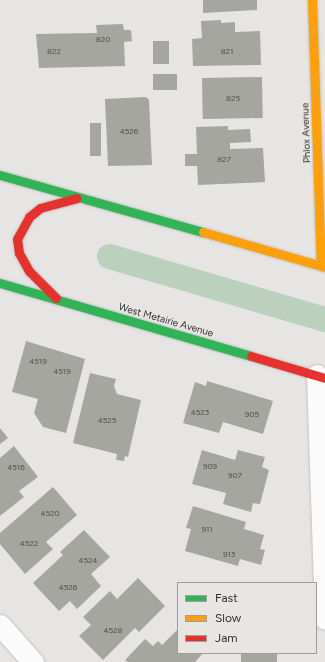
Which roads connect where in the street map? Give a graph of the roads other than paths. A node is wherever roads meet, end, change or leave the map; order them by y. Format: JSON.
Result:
{"nodes":[{"id":1,"x":312,"y":0,"type":"edge"},
{"id":2,"x":0,"y":175,"type":"edge"},
{"id":3,"x":78,"y":198,"type":"junction"},
{"id":4,"x":323,"y":266,"type":"edge"},
{"id":5,"x":0,"y":283,"type":"edge"},
{"id":6,"x":58,"y":300,"type":"junction"},
{"id":7,"x":321,"y":377,"type":"edge"},
{"id":8,"x":325,"y":619,"type":"edge"},
{"id":9,"x":0,"y":625,"type":"edge"},
{"id":10,"x":33,"y":662,"type":"edge"}],
"edges":[{"from":1,"to":4,"type":"main road","name":"Phlox Avenue"},
{"from":2,"to":3,"type":"main road"},
{"from":3,"to":4,"type":"main road"},
{"from":3,"to":6,"type":"main road"},
{"from":5,"to":6,"type":"main road","name":"West Metairie Avenue"},
{"from":6,"to":7,"type":"main road","name":"West Metairie Avenue"},
{"from":7,"to":8,"type":"street"},
{"from":9,"to":10,"type":"street"}]}
